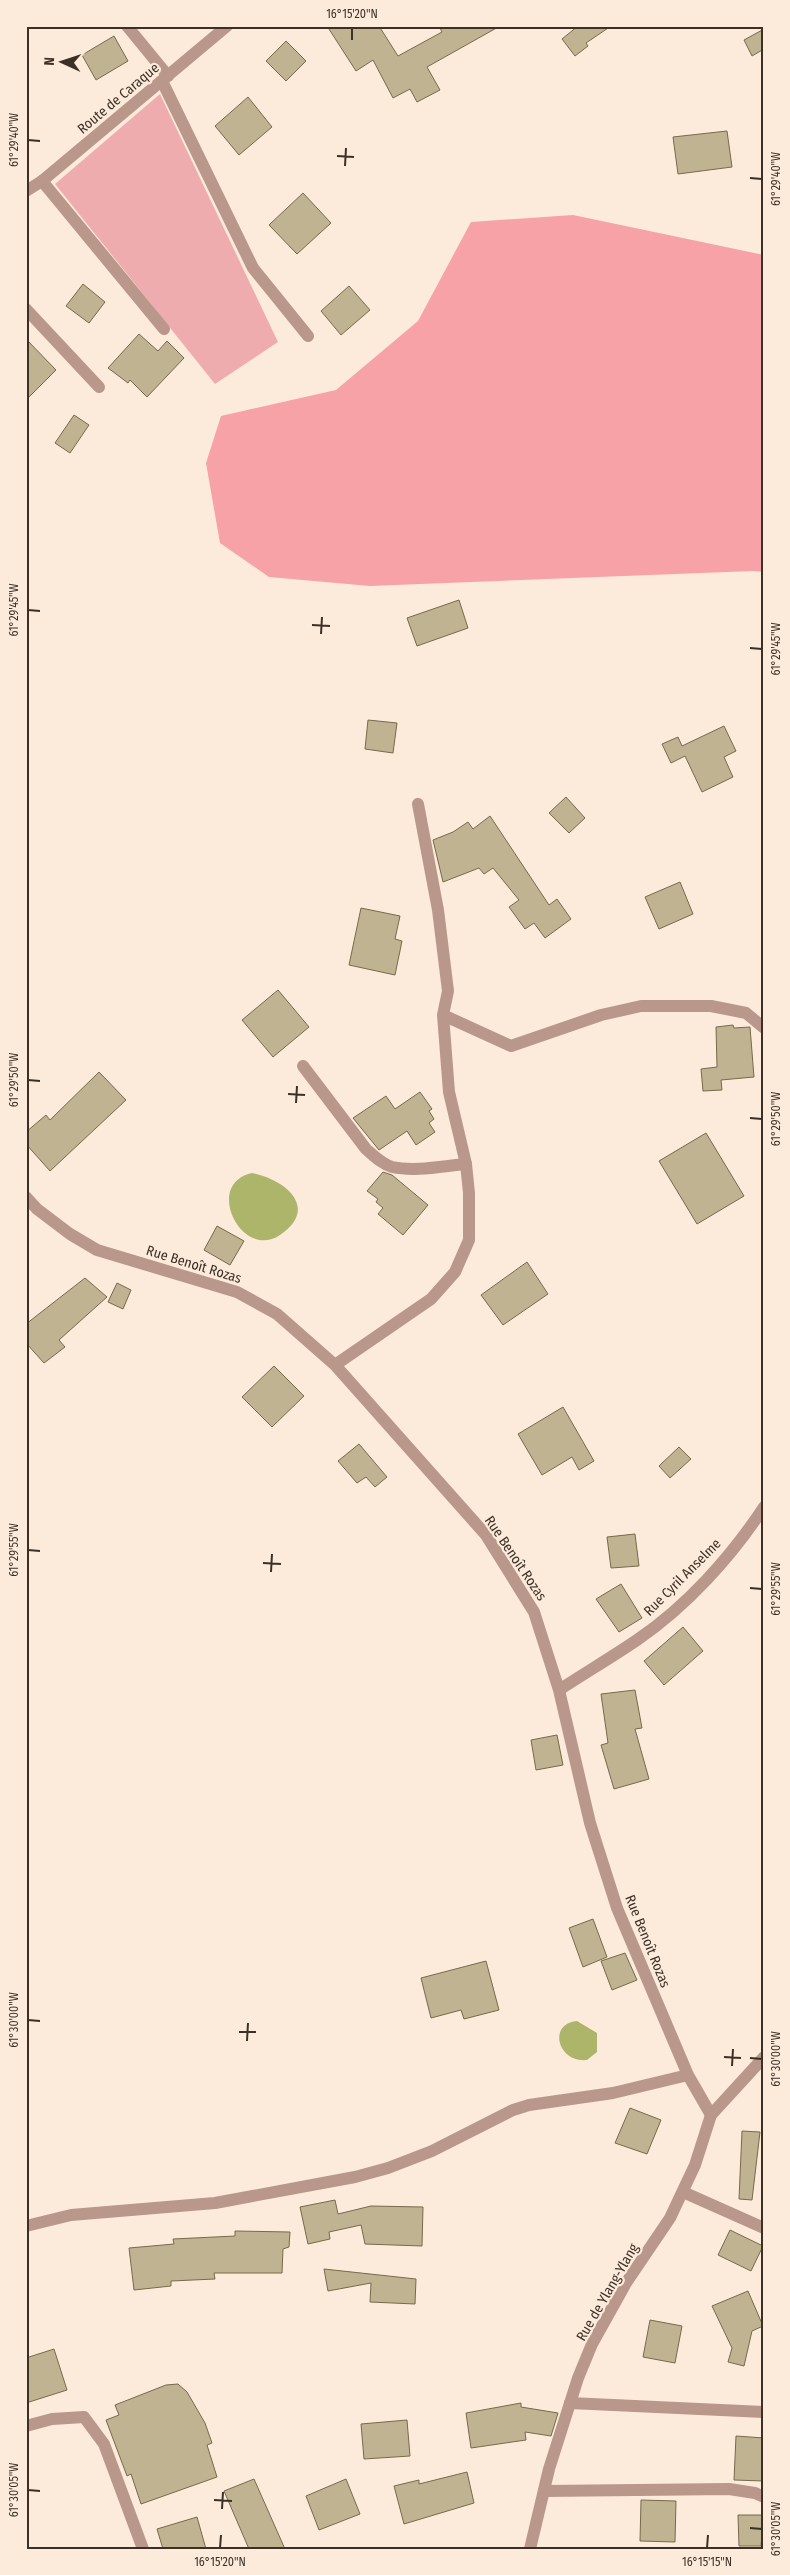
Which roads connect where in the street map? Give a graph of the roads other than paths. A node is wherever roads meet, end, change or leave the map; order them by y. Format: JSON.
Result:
{"nodes":[{"id":1,"x":126,"y":26,"type":"edge"},
{"id":2,"x":227,"y":26,"type":"edge"},
{"id":3,"x":165,"y":78,"type":"junction"},
{"id":4,"x":42,"y":181,"type":"junction"},
{"id":5,"x":26,"y":191,"type":"edge"},
{"id":6,"x":26,"y":309,"type":"edge"},
{"id":7,"x":164,"y":329,"type":"dead end"},
{"id":8,"x":308,"y":336,"type":"dead end"},
{"id":9,"x":99,"y":387,"type":"dead end"},
{"id":10,"x":418,"y":804,"type":"dead end"},
{"id":11,"x":443,"y":1015,"type":"junction"},
{"id":12,"x":764,"y":1028,"type":"edge"},
{"id":13,"x":303,"y":1066,"type":"dead end"},
{"id":14,"x":466,"y":1164,"type":"junction"},
{"id":15,"x":26,"y":1197,"type":"edge"},
{"id":16,"x":335,"y":1365,"type":"junction"},
{"id":17,"x":764,"y":1507,"type":"edge"},
{"id":18,"x":560,"y":1690,"type":"junction"},
{"id":19,"x":764,"y":2056,"type":"edge"},
{"id":20,"x":688,"y":2075,"type":"junction"},
{"id":21,"x":711,"y":2115,"type":"junction"},
{"id":22,"x":683,"y":2192,"type":"junction"},
{"id":23,"x":26,"y":2226,"type":"edge"},
{"id":24,"x":764,"y":2228,"type":"edge"},
{"id":25,"x":570,"y":2403,"type":"junction"},
{"id":26,"x":764,"y":2412,"type":"edge"},
{"id":27,"x":26,"y":2426,"type":"edge"},
{"id":28,"x":544,"y":2491,"type":"junction"},
{"id":29,"x":764,"y":2498,"type":"edge"},
{"id":30,"x":143,"y":2549,"type":"edge"},
{"id":31,"x":530,"y":2549,"type":"edge"}],
"edges":[{"from":1,"to":3,"type":"street"},
{"from":2,"to":3,"type":"street","name":"Route de Caraque"},
{"from":3,"to":4,"type":"street","name":"Route de Caraque"},
{"from":3,"to":8,"type":"street"},
{"from":4,"to":5,"type":"street","name":"Route de Caraque"},
{"from":4,"to":7,"type":"street"},
{"from":6,"to":9,"type":"street"},
{"from":10,"to":11,"type":"street"},
{"from":11,"to":12,"type":"street"},
{"from":11,"to":14,"type":"street"},
{"from":13,"to":14,"type":"street"},
{"from":14,"to":16,"type":"street"},
{"from":15,"to":16,"type":"street","name":"Rue Benoît Rozas"},
{"from":16,"to":18,"type":"street","name":"Rue Benoît Rozas"},
{"from":17,"to":18,"type":"street","name":"Rue Cyril Anselme"},
{"from":18,"to":20,"type":"street","name":"Rue Benoît Rozas"},
{"from":19,"to":21,"type":"street"},
{"from":20,"to":21,"type":"street","name":"Rue Benoît Rozas"},
{"from":20,"to":23,"type":"street"},
{"from":21,"to":22,"type":"street","name":"Rue de Ylang-Ylang"},
{"from":22,"to":24,"type":"street"},
{"from":22,"to":25,"type":"street","name":"Rue de Ylang-Ylang"},
{"from":25,"to":26,"type":"street"},
{"from":25,"to":28,"type":"street","name":"Rue de Ylang-Ylang"},
{"from":27,"to":30,"type":"street"},
{"from":28,"to":29,"type":"street"},
{"from":28,"to":31,"type":"street","name":"Rue de Ylang-Ylang"}]}
